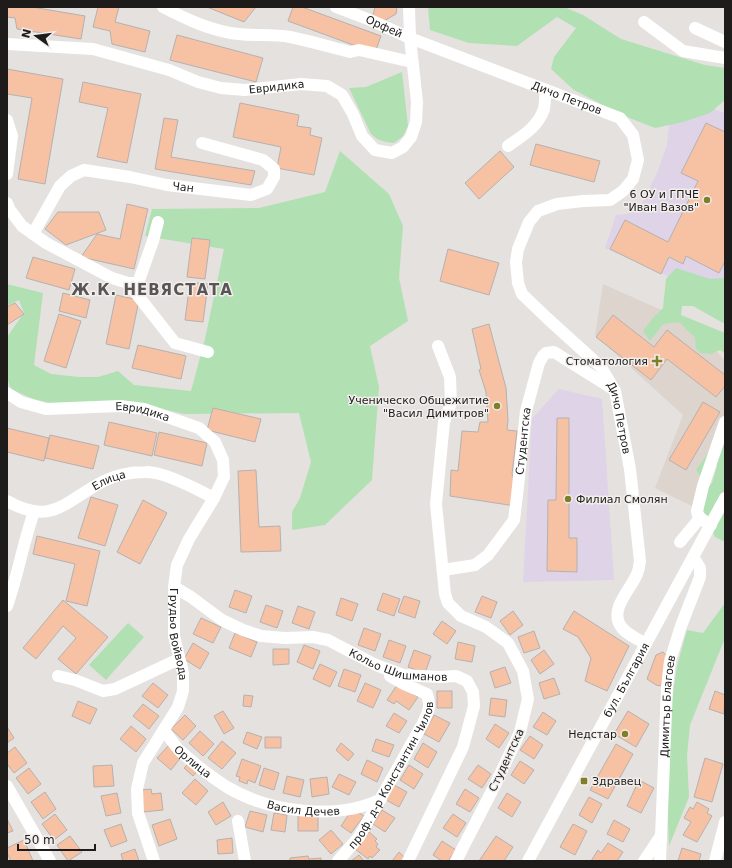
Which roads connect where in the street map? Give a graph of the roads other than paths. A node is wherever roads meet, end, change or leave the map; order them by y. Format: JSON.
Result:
{"nodes":[{"id":1,"x":163,"y":7,"type":"edge"},
{"id":2,"x":336,"y":7,"type":"edge"},
{"id":3,"x":409,"y":7,"type":"edge"},
{"id":4,"x":644,"y":22,"type":"dead end"},
{"id":5,"x":695,"y":28,"type":"dead end"},
{"id":6,"x":410,"y":38,"type":"junction"},
{"id":7,"x":725,"y":42,"type":"edge"},
{"id":8,"x":7,"y":44,"type":"edge"},
{"id":9,"x":725,"y":58,"type":"edge"},
{"id":10,"x":412,"y":62,"type":"junction"},
{"id":11,"x":546,"y":90,"type":"junction"},
{"id":12,"x":7,"y":120,"type":"edge"},
{"id":13,"x":202,"y":142,"type":"dead end"},
{"id":14,"x":508,"y":146,"type":"dead end"},
{"id":15,"x":7,"y":174,"type":"edge"},
{"id":16,"x":7,"y":203,"type":"edge"},
{"id":17,"x":158,"y":222,"type":"dead end"},
{"id":18,"x":33,"y":234,"type":"junction"},
{"id":19,"x":128,"y":283,"type":"junction"},
{"id":20,"x":438,"y":346,"type":"dead end"},
{"id":21,"x":208,"y":352,"type":"dead end"},
{"id":22,"x":615,"y":391,"type":"junction"},
{"id":23,"x":7,"y":393,"type":"edge"},
{"id":24,"x":725,"y":422,"type":"edge"},
{"id":25,"x":214,"y":498,"type":"junction"},
{"id":26,"x":725,"y":498,"type":"edge"},
{"id":27,"x":7,"y":501,"type":"edge"},
{"id":28,"x":34,"y":512,"type":"junction"},
{"id":29,"x":700,"y":518,"type":"junction"},
{"id":30,"x":711,"y":525,"type":"junction"},
{"id":31,"x":680,"y":542,"type":"dead end"},
{"id":32,"x":694,"y":558,"type":"junction"},
{"id":33,"x":443,"y":570,"type":"junction"},
{"id":34,"x":174,"y":587,"type":"junction"},
{"id":35,"x":7,"y":606,"type":"edge"},
{"id":36,"x":646,"y":644,"type":"junction"},
{"id":37,"x":179,"y":659,"type":"junction"},
{"id":38,"x":376,"y":665,"type":"junction"},
{"id":39,"x":58,"y":676,"type":"dead end"},
{"id":40,"x":164,"y":730,"type":"junction"},
{"id":41,"x":7,"y":786,"type":"edge"},
{"id":42,"x":228,"y":787,"type":"joint"},
{"id":43,"x":381,"y":799,"type":"junction"},
{"id":44,"x":238,"y":821,"type":"dead end"},
{"id":45,"x":725,"y":822,"type":"edge"},
{"id":46,"x":661,"y":837,"type":"junction"},
{"id":47,"x":719,"y":856,"type":"edge"},
{"id":48,"x":50,"y":861,"type":"edge"},
{"id":49,"x":154,"y":861,"type":"edge"},
{"id":50,"x":245,"y":861,"type":"edge"},
{"id":51,"x":338,"y":861,"type":"edge"},
{"id":52,"x":408,"y":861,"type":"edge"},
{"id":53,"x":456,"y":861,"type":"edge"},
{"id":54,"x":528,"y":861,"type":"edge"},
{"id":55,"x":644,"y":861,"type":"edge"},
{"id":56,"x":660,"y":861,"type":"edge"}],
"edges":[{"from":1,"to":10,"type":"street"},
{"from":2,"to":6,"type":"street","name":"Орфей"},
{"from":3,"to":6,"type":"street"},
{"from":4,"to":9,"type":"street"},
{"from":5,"to":7,"type":"street"},
{"from":6,"to":10,"type":"street","name":"Евридика"},
{"from":6,"to":11,"type":"street","name":"Дичо Петров"},
{"from":8,"to":10,"type":"street","name":"Евридика"},
{"from":11,"to":14,"type":"street"},
{"from":11,"to":22,"type":"street","name":"Дичо Петров"},
{"from":12,"to":15,"type":"street"},
{"from":13,"to":18,"type":"street","name":"Чан"},
{"from":16,"to":18,"type":"street"},
{"from":17,"to":19,"type":"street"},
{"from":18,"to":19,"type":"street"},
{"from":19,"to":21,"type":"street"},
{"from":20,"to":33,"type":"street","name":"Студентска"},
{"from":22,"to":33,"type":"street","name":"Студентска"},
{"from":22,"to":36,"type":"street","name":"Дичо Петров"},
{"from":23,"to":25,"type":"street","name":"Евридика"},
{"from":24,"to":29,"type":"street"},
{"from":25,"to":28,"type":"street","name":"Елица"},
{"from":25,"to":34,"type":"street","name":"Грудьо Войвода"},
{"from":26,"to":30,"type":"street","name":"бул. България"},
{"from":27,"to":28,"type":"street","name":"Елица"},
{"from":28,"to":35,"type":"street"},
{"from":29,"to":30,"type":"street"},
{"from":29,"to":31,"type":"street"},
{"from":30,"to":32,"type":"street","name":"бул. България"},
{"from":32,"to":36,"type":"street","name":"бул. България"},
{"from":32,"to":46,"type":"street","name":"Димитър Благоев"},
{"from":33,"to":53,"type":"street","name":"Студентска"},
{"from":34,"to":37,"type":"street","name":"Грудьо Войвода"},
{"from":34,"to":38,"type":"street","name":"Кольо Шишманов"},
{"from":36,"to":54,"type":"street","name":"бул. България"},
{"from":37,"to":39,"type":"street"},
{"from":37,"to":40,"type":"street","name":"Грудьо Войвода"},
{"from":38,"to":43,"type":"street","name":"проф. д-р Константин Чилов"},
{"from":38,"to":52,"type":"street","name":"Кольо Шишманов"},
{"from":40,"to":42,"type":"street","name":"Орлица"},
{"from":40,"to":49,"type":"street","name":"Грудьо Войвода"},
{"from":41,"to":48,"type":"street"},
{"from":42,"to":43,"type":"street","name":"Васил Дечев"},
{"from":43,"to":51,"type":"street","name":"проф. д-р Константин Чилов"},
{"from":44,"to":50,"type":"street"},
{"from":45,"to":47,"type":"street"},
{"from":46,"to":55,"type":"street"},
{"from":46,"to":56,"type":"street","name":"Димитър Благоев"}]}
